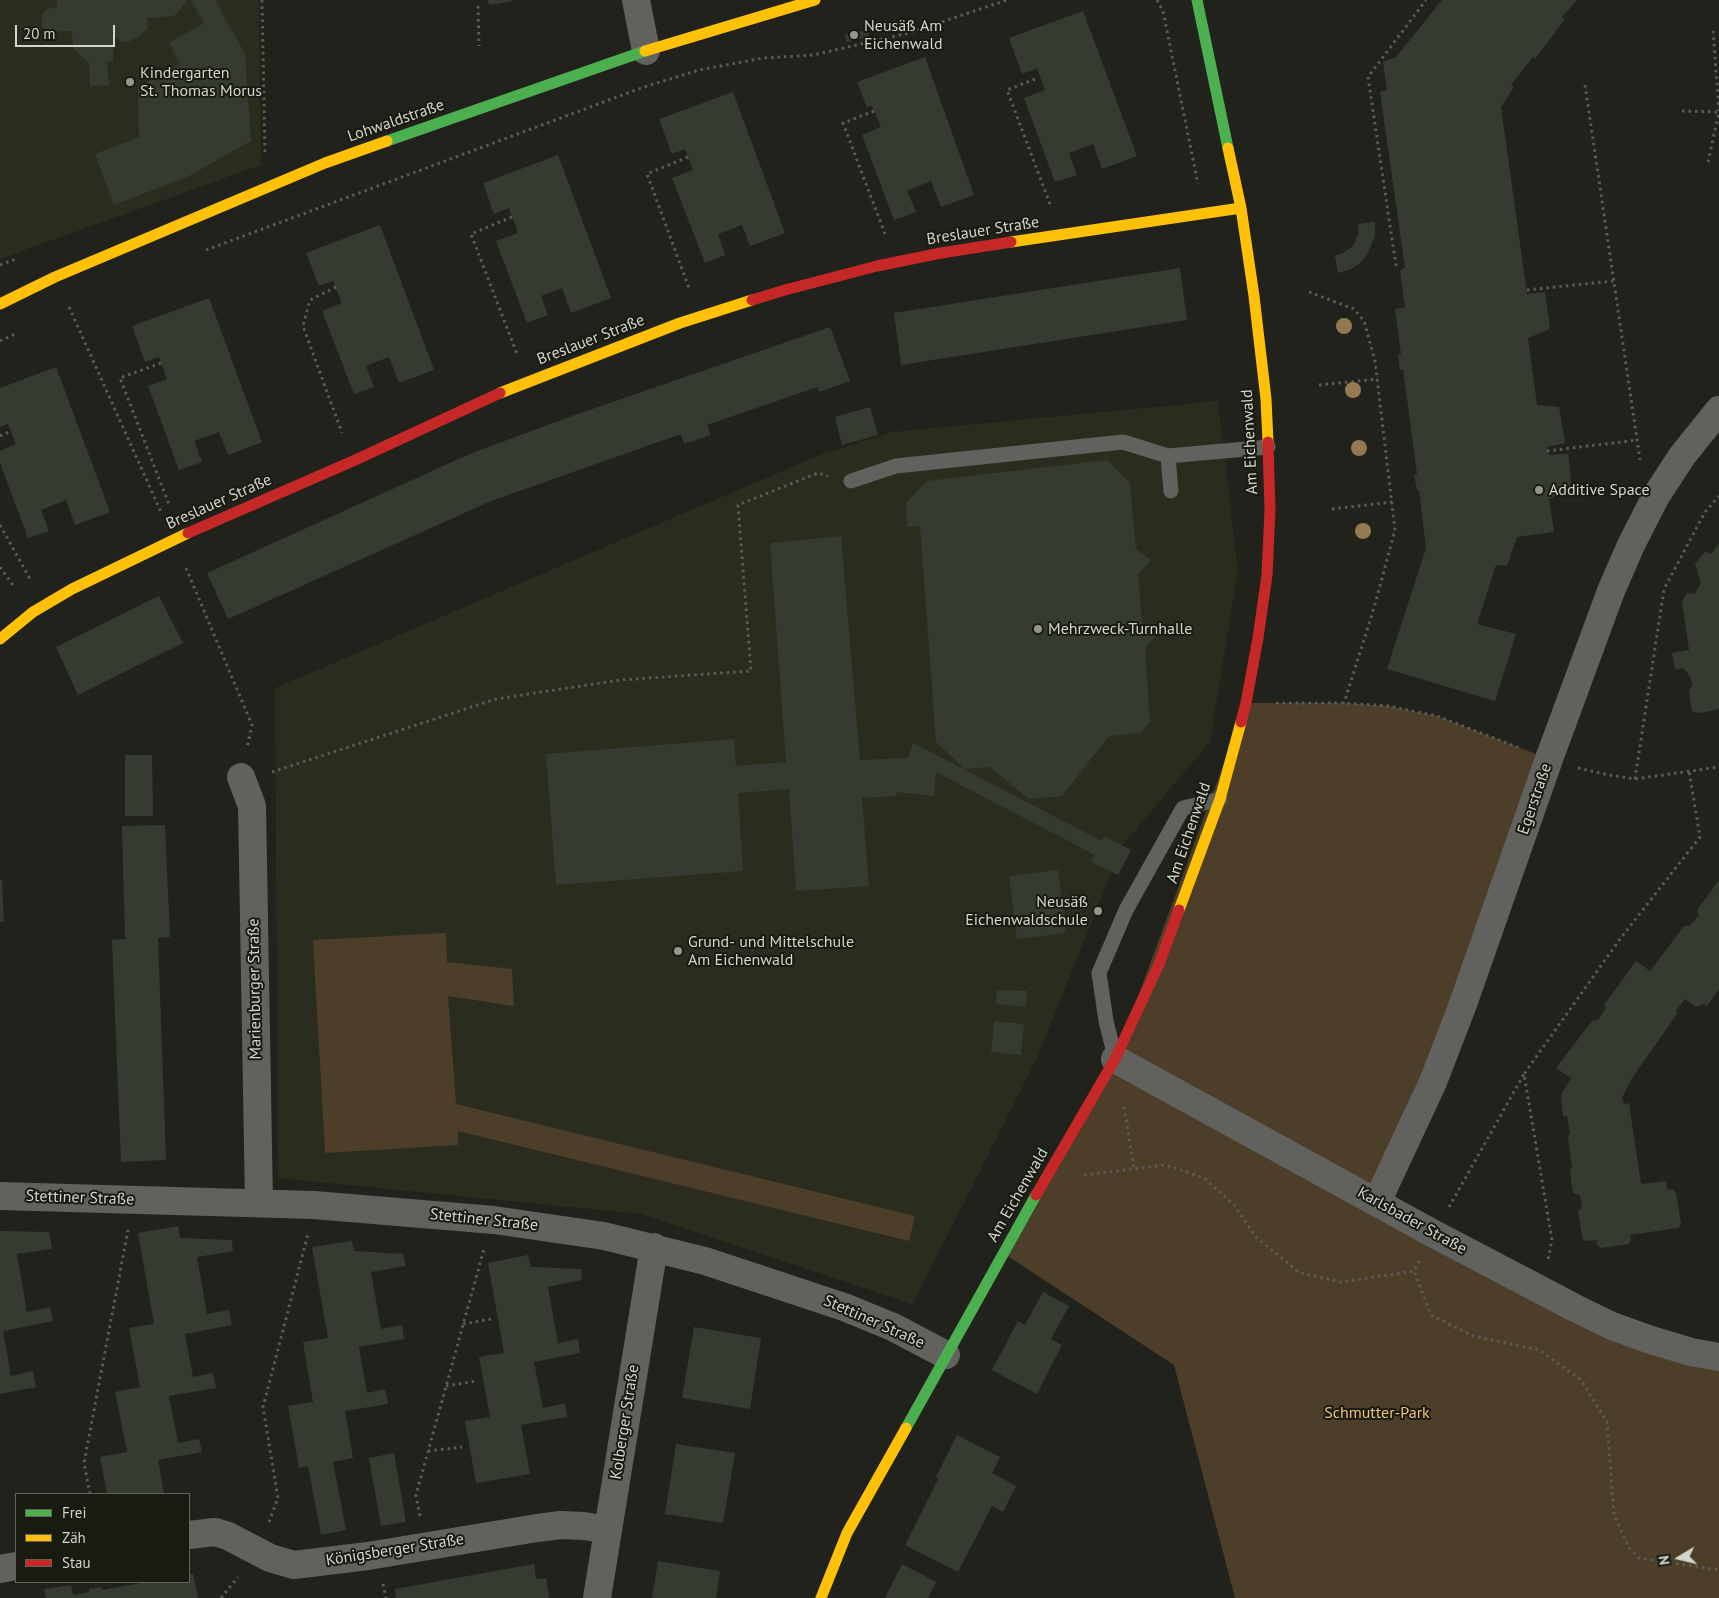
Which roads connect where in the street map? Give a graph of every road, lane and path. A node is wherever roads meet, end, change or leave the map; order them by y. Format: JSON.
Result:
{"nodes":[{"id":1,"x":262,"y":0,"type":"edge"},
{"id":2,"x":636,"y":0,"type":"edge"},
{"id":3,"x":815,"y":0,"type":"edge"},
{"id":4,"x":1007,"y":0,"type":"edge"},
{"id":5,"x":1157,"y":0,"type":"edge"},
{"id":6,"x":1196,"y":0,"type":"edge"},
{"id":7,"x":1426,"y":0,"type":"edge"},
{"id":8,"x":478,"y":6,"type":"dead end"},
{"id":9,"x":1713,"y":29,"type":"dead end"},
{"id":10,"x":479,"y":46,"type":"dead end"},
{"id":11,"x":646,"y":51,"type":"junction"},
{"id":12,"x":1035,"y":79,"type":"dead end"},
{"id":13,"x":1585,"y":85,"type":"dead end"},
{"id":14,"x":874,"y":111,"type":"dead end"},
{"id":15,"x":1682,"y":111,"type":"dead end"},
{"id":16,"x":1719,"y":112,"type":"edge"},
{"id":17,"x":265,"y":155,"type":"dead end"},
{"id":18,"x":688,"y":157,"type":"dead end"},
{"id":19,"x":1708,"y":162,"type":"dead end"},
{"id":20,"x":1241,"y":208,"type":"junction"},
{"id":21,"x":1204,"y":215,"type":"junction"},
{"id":22,"x":512,"y":217,"type":"dead end"},
{"id":23,"x":1062,"y":236,"type":"junction"},
{"id":24,"x":205,"y":250,"type":"dead end"},
{"id":25,"x":896,"y":263,"type":"junction"},
{"id":26,"x":1396,"y":266,"type":"dead end"},
{"id":27,"x":1613,"y":281,"type":"junction"},
{"id":28,"x":336,"y":287,"type":"dead end"},
{"id":29,"x":1527,"y":290,"type":"dead end"},
{"id":30,"x":1309,"y":292,"type":"dead end"},
{"id":31,"x":0,"y":304,"type":"edge"},
{"id":32,"x":78,"y":304,"type":"dead end"},
{"id":33,"x":700,"y":317,"type":"junction"},
{"id":34,"x":17,"y":333,"type":"dead end"},
{"id":35,"x":83,"y":338,"type":"dead end"},
{"id":36,"x":0,"y":341,"type":"edge"},
{"id":37,"x":161,"y":363,"type":"dead end"},
{"id":38,"x":1378,"y":379,"type":"junction"},
{"id":39,"x":528,"y":382,"type":"junction"},
{"id":40,"x":1320,"y":385,"type":"dead end"},
{"id":41,"x":1719,"y":410,"type":"edge"},
{"id":42,"x":11,"y":430,"type":"dead end"},
{"id":43,"x":0,"y":436,"type":"edge"},
{"id":44,"x":1638,"y":440,"type":"junction"},
{"id":45,"x":1268,"y":447,"type":"junction"},
{"id":46,"x":1547,"y":451,"type":"dead end"},
{"id":47,"x":1168,"y":456,"type":"junction"},
{"id":48,"x":353,"y":461,"type":"junction"},
{"id":49,"x":1641,"y":468,"type":"dead end"},
{"id":50,"x":851,"y":481,"type":"joint"},
{"id":51,"x":1171,"y":491,"type":"dead end"},
{"id":52,"x":1719,"y":496,"type":"edge"},
{"id":53,"x":1392,"y":502,"type":"junction"},
{"id":54,"x":1332,"y":509,"type":"dead end"},
{"id":55,"x":0,"y":525,"type":"edge"},
{"id":56,"x":181,"y":536,"type":"junction"},
{"id":57,"x":44,"y":605,"type":"junction"},
{"id":58,"x":0,"y":640,"type":"edge"},
{"id":59,"x":1246,"y":703,"type":"junction"},
{"id":60,"x":1344,"y":703,"type":"junction"},
{"id":61,"x":1549,"y":759,"type":"junction"},
{"id":62,"x":1719,"y":767,"type":"edge"},
{"id":63,"x":1689,"y":771,"type":"junction"},
{"id":64,"x":241,"y":777,"type":"joint"},
{"id":65,"x":1635,"y":778,"type":"junction"},
{"id":66,"x":1220,"y":799,"type":"junction"},
{"id":67,"x":1115,"y":1059,"type":"junction"},
{"id":68,"x":1524,"y":1074,"type":"junction"},
{"id":69,"x":1134,"y":1168,"type":"junction"},
{"id":70,"x":1044,"y":1181,"type":"junction"},
{"id":71,"x":0,"y":1196,"type":"edge"},
{"id":72,"x":133,"y":1200,"type":"junction"},
{"id":73,"x":1377,"y":1202,"type":"junction"},
{"id":74,"x":259,"y":1203,"type":"junction"},
{"id":75,"x":314,"y":1204,"type":"junction"},
{"id":76,"x":494,"y":1220,"type":"junction"},
{"id":77,"x":1434,"y":1234,"type":"junction"},
{"id":78,"x":654,"y":1247,"type":"junction"},
{"id":79,"x":1414,"y":1271,"type":"junction"},
{"id":80,"x":1542,"y":1291,"type":"junction"},
{"id":81,"x":491,"y":1319,"type":"dead end"},
{"id":82,"x":464,"y":1324,"type":"junction"},
{"id":83,"x":946,"y":1355,"type":"junction"},
{"id":84,"x":1719,"y":1357,"type":"edge"},
{"id":85,"x":477,"y":1381,"type":"dead end"},
{"id":86,"x":446,"y":1386,"type":"junction"},
{"id":87,"x":462,"y":1447,"type":"dead end"},
{"id":88,"x":428,"y":1451,"type":"junction"},
{"id":89,"x":90,"y":1493,"type":"edge"},
{"id":90,"x":608,"y":1530,"type":"junction"},
{"id":91,"x":190,"y":1535,"type":"edge"},
{"id":92,"x":426,"y":1546,"type":"junction"},
{"id":93,"x":258,"y":1552,"type":"junction"},
{"id":94,"x":15,"y":1566,"type":"edge"},
{"id":95,"x":0,"y":1570,"type":"edge"},
{"id":96,"x":1719,"y":1570,"type":"edge"},
{"id":97,"x":597,"y":1598,"type":"edge"},
{"id":98,"x":821,"y":1598,"type":"edge"}],
"edges":[{"from":1,"to":17,"type":"path"},
{"from":2,"to":11,"type":"street"},
{"from":3,"to":11,"type":"street","name":"Lohwaldstraße"},
{"from":4,"to":24,"type":"path"},
{"from":5,"to":21,"type":"path"},
{"from":6,"to":20,"type":"street","name":"Am Eichenwald"},
{"from":7,"to":26,"type":"path"},
{"from":8,"to":10,"type":"path"},
{"from":9,"to":16,"type":"path"},
{"from":11,"to":31,"type":"street","name":"Lohwaldstraße"},
{"from":12,"to":23,"type":"path"},
{"from":13,"to":27,"type":"path"},
{"from":14,"to":25,"type":"path"},
{"from":15,"to":16,"type":"path"},
{"from":16,"to":19,"type":"path"},
{"from":18,"to":33,"type":"path"},
{"from":20,"to":21,"type":"street","name":"Breslauer Straße"},
{"from":20,"to":45,"type":"street","name":"Am Eichenwald"},
{"from":21,"to":23,"type":"street","name":"Breslauer Straße"},
{"from":22,"to":39,"type":"path"},
{"from":23,"to":25,"type":"street","name":"Breslauer Straße"},
{"from":25,"to":33,"type":"street","name":"Breslauer Straße"},
{"from":27,"to":29,"type":"path"},
{"from":27,"to":44,"type":"path"},
{"from":28,"to":48,"type":"path"},
{"from":30,"to":38,"type":"path"},
{"from":32,"to":35,"type":"path"},
{"from":33,"to":39,"type":"street","name":"Breslauer Straße"},
{"from":34,"to":36,"type":"path"},
{"from":37,"to":56,"type":"path"},
{"from":38,"to":40,"type":"path"},
{"from":38,"to":53,"type":"path"},
{"from":39,"to":48,"type":"street","name":"Breslauer Straße"},
{"from":41,"to":61,"type":"street","name":"Egerstraße"},
{"from":42,"to":43,"type":"path"},
{"from":44,"to":46,"type":"path"},
{"from":44,"to":49,"type":"path"},
{"from":45,"to":47,"type":"lane"},
{"from":45,"to":59,"type":"street","name":"Am Eichenwald"},
{"from":47,"to":50,"type":"lane"},
{"from":47,"to":51,"type":"lane"},
{"from":48,"to":56,"type":"street","name":"Breslauer Straße"},
{"from":50,"to":64,"type":"path"},
{"from":52,"to":65,"type":"path"},
{"from":53,"to":54,"type":"path"},
{"from":53,"to":60,"type":"path"},
{"from":55,"to":57,"type":"path"},
{"from":56,"to":57,"type":"street","name":"Breslauer Straße"},
{"from":57,"to":58,"type":"street","name":"Breslauer Straße"},
{"from":59,"to":60,"type":"path"},
{"from":59,"to":66,"type":"street","name":"Am Eichenwald"},
{"from":60,"to":61,"type":"path"},
{"from":61,"to":65,"type":"path"},
{"from":61,"to":73,"type":"street","name":"Egerstraße"},
{"from":62,"to":63,"type":"path"},
{"from":63,"to":65,"type":"path"},
{"from":63,"to":68,"type":"path"},
{"from":64,"to":74,"type":"street","name":"Marienburger Straße"},
{"from":66,"to":67,"type":"street","name":"Am Eichenwald"},
{"from":66,"to":67,"type":"lane"},
{"from":67,"to":69,"type":"path"},
{"from":67,"to":70,"type":"street","name":"Am Eichenwald"},
{"from":67,"to":73,"type":"street","name":"Karlsbader Straße"},
{"from":68,"to":77,"type":"path"},
{"from":68,"to":80,"type":"path"},
{"from":69,"to":70,"type":"path"},
{"from":69,"to":79,"type":"path"},
{"from":70,"to":83,"type":"street","name":"Am Eichenwald"},
{"from":71,"to":72,"type":"street","name":"Stettiner Straße"},
{"from":72,"to":74,"type":"street","name":"Stettiner Straße"},
{"from":72,"to":89,"type":"path"},
{"from":73,"to":77,"type":"street","name":"Karlsbader Straße"},
{"from":74,"to":75,"type":"street","name":"Stettiner Straße"},
{"from":75,"to":76,"type":"street","name":"Stettiner Straße"},
{"from":75,"to":93,"type":"path"},
{"from":76,"to":78,"type":"street","name":"Stettiner Straße"},
{"from":76,"to":82,"type":"path"},
{"from":77,"to":79,"type":"path"},
{"from":77,"to":80,"type":"street","name":"Karlsbader Straße"},
{"from":78,"to":83,"type":"street","name":"Stettiner Straße"},
{"from":78,"to":90,"type":"street","name":"Kolberger Straße"},
{"from":79,"to":96,"type":"path"},
{"from":80,"to":84,"type":"street","name":"Karlsbader Straße"},
{"from":81,"to":82,"type":"path"},
{"from":82,"to":86,"type":"path"},
{"from":83,"to":98,"type":"street","name":"Am Eichenwald"},
{"from":85,"to":86,"type":"path"},
{"from":86,"to":88,"type":"path"},
{"from":87,"to":88,"type":"path"},
{"from":88,"to":92,"type":"path"},
{"from":90,"to":92,"type":"street","name":"Königsberger Straße"},
{"from":90,"to":97,"type":"street","name":"Kolberger Straße"},
{"from":91,"to":93,"type":"street","name":"Königsberger Straße"},
{"from":92,"to":93,"type":"street","name":"Königsberger Straße"},
{"from":94,"to":95,"type":"street"}]}
